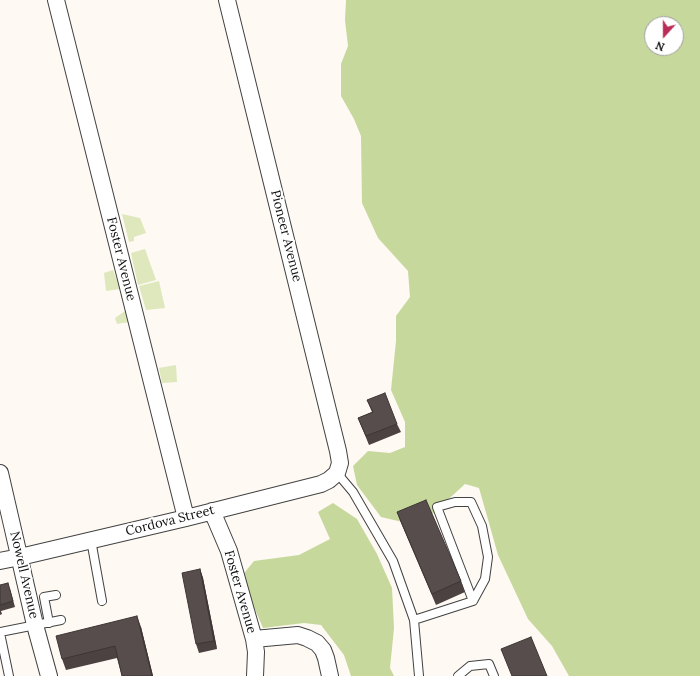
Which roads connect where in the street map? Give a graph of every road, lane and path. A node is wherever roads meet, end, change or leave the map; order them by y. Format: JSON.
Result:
{"nodes":[{"id":1,"x":56,"y":0,"type":"edge"},
{"id":2,"x":227,"y":0,"type":"edge"},
{"id":3,"x":0,"y":473,"type":"edge"},
{"id":4,"x":337,"y":473,"type":"junction"},
{"id":5,"x":212,"y":511,"type":"junction"},
{"id":6,"x":186,"y":518,"type":"junction"},
{"id":7,"x":91,"y":540,"type":"junction"},
{"id":8,"x":20,"y":557,"type":"junction"},
{"id":9,"x":0,"y":561,"type":"edge"},
{"id":10,"x":56,"y":595,"type":"dead end"},
{"id":11,"x":102,"y":601,"type":"dead end"},
{"id":12,"x":473,"y":601,"type":"junction"},
{"id":13,"x":61,"y":620,"type":"dead end"},
{"id":14,"x":414,"y":620,"type":"junction"},
{"id":15,"x":42,"y":624,"type":"junction"},
{"id":16,"x":0,"y":632,"type":"edge"},
{"id":17,"x":254,"y":639,"type":"junction"},
{"id":18,"x":9,"y":676,"type":"edge"},
{"id":19,"x":49,"y":676,"type":"edge"},
{"id":20,"x":255,"y":676,"type":"edge"},
{"id":21,"x":330,"y":676,"type":"edge"},
{"id":22,"x":420,"y":676,"type":"edge"},
{"id":23,"x":458,"y":676,"type":"edge"},
{"id":24,"x":494,"y":676,"type":"edge"}],
"edges":[{"from":1,"to":6,"type":"street","name":"Foster Avenue"},
{"from":2,"to":4,"type":"street","name":"Pioneer Avenue"},
{"from":3,"to":8,"type":"street","name":"Nowell Avenue"},
{"from":4,"to":5,"type":"street","name":"Cordova Street"},
{"from":4,"to":14,"type":"lane"},
{"from":5,"to":6,"type":"street","name":"Cordova Street"},
{"from":5,"to":17,"type":"street","name":"Foster Avenue"},
{"from":6,"to":7,"type":"street","name":"Cordova Street"},
{"from":7,"to":8,"type":"street","name":"Cordova Street"},
{"from":7,"to":11,"type":"lane"},
{"from":8,"to":9,"type":"street","name":"Cordova Street"},
{"from":8,"to":15,"type":"street","name":"Nowell Avenue"},
{"from":10,"to":15,"type":"lane"},
{"from":12,"to":12,"type":"lane"},
{"from":12,"to":14,"type":"lane"},
{"from":13,"to":15,"type":"lane"},
{"from":14,"to":22,"type":"lane"},
{"from":15,"to":16,"type":"lane"},
{"from":15,"to":19,"type":"street","name":"Nowell Avenue"},
{"from":16,"to":18,"type":"lane"},
{"from":17,"to":20,"type":"street","name":"Foster Avenue"},
{"from":17,"to":21,"type":"street"},
{"from":23,"to":24,"type":"lane"}]}
